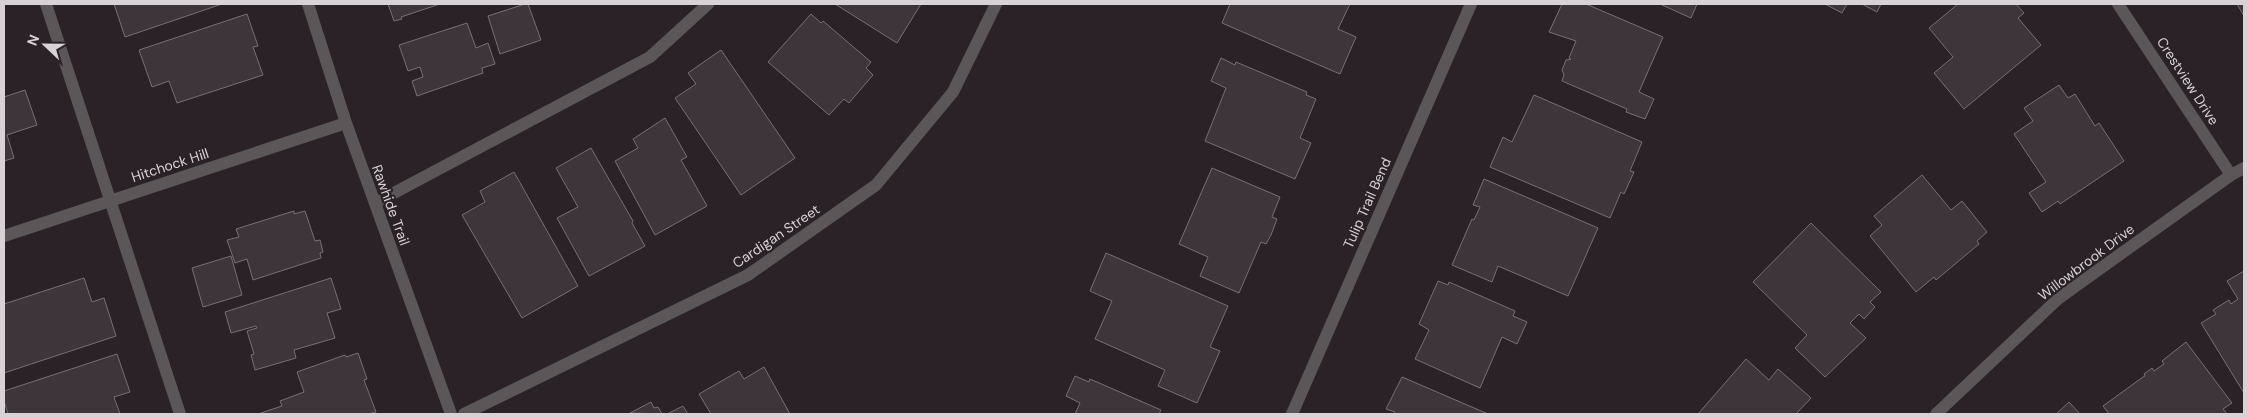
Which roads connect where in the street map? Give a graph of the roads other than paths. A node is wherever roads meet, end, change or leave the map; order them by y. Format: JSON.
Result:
{"nodes":[{"id":1,"x":46,"y":4,"type":"edge"},
{"id":2,"x":308,"y":4,"type":"edge"},
{"id":3,"x":708,"y":4,"type":"edge"},
{"id":4,"x":996,"y":4,"type":"edge"},
{"id":5,"x":1471,"y":4,"type":"edge"},
{"id":6,"x":2118,"y":4,"type":"edge"},
{"id":7,"x":346,"y":123,"type":"junction"},
{"id":8,"x":2244,"y":168,"type":"edge"},
{"id":9,"x":2231,"y":175,"type":"junction"},
{"id":10,"x":111,"y":200,"type":"junction"},
{"id":11,"x":375,"y":203,"type":"junction"},
{"id":12,"x":4,"y":236,"type":"edge"},
{"id":13,"x":180,"y":414,"type":"edge"},
{"id":14,"x":451,"y":414,"type":"edge"},
{"id":15,"x":464,"y":414,"type":"edge"},
{"id":16,"x":1292,"y":414,"type":"edge"},
{"id":17,"x":1936,"y":414,"type":"edge"}],
"edges":[{"from":1,"to":10,"type":"street"},
{"from":2,"to":7,"type":"street","name":"Rawhide Trail"},
{"from":3,"to":11,"type":"street"},
{"from":4,"to":15,"type":"street","name":"Cardigan Street"},
{"from":5,"to":16,"type":"street","name":"Tulip Trail Bend"},
{"from":6,"to":9,"type":"street","name":"Crestview Drive"},
{"from":7,"to":10,"type":"street","name":"Hitchock Hill"},
{"from":7,"to":11,"type":"street","name":"Rawhide Trail"},
{"from":8,"to":9,"type":"street","name":"Willowbrook Drive"},
{"from":9,"to":17,"type":"street","name":"Willowbrook Drive"},
{"from":10,"to":12,"type":"street","name":"Hitchock Hill"},
{"from":10,"to":13,"type":"street"},
{"from":11,"to":14,"type":"street","name":"Rawhide Trail"}]}
